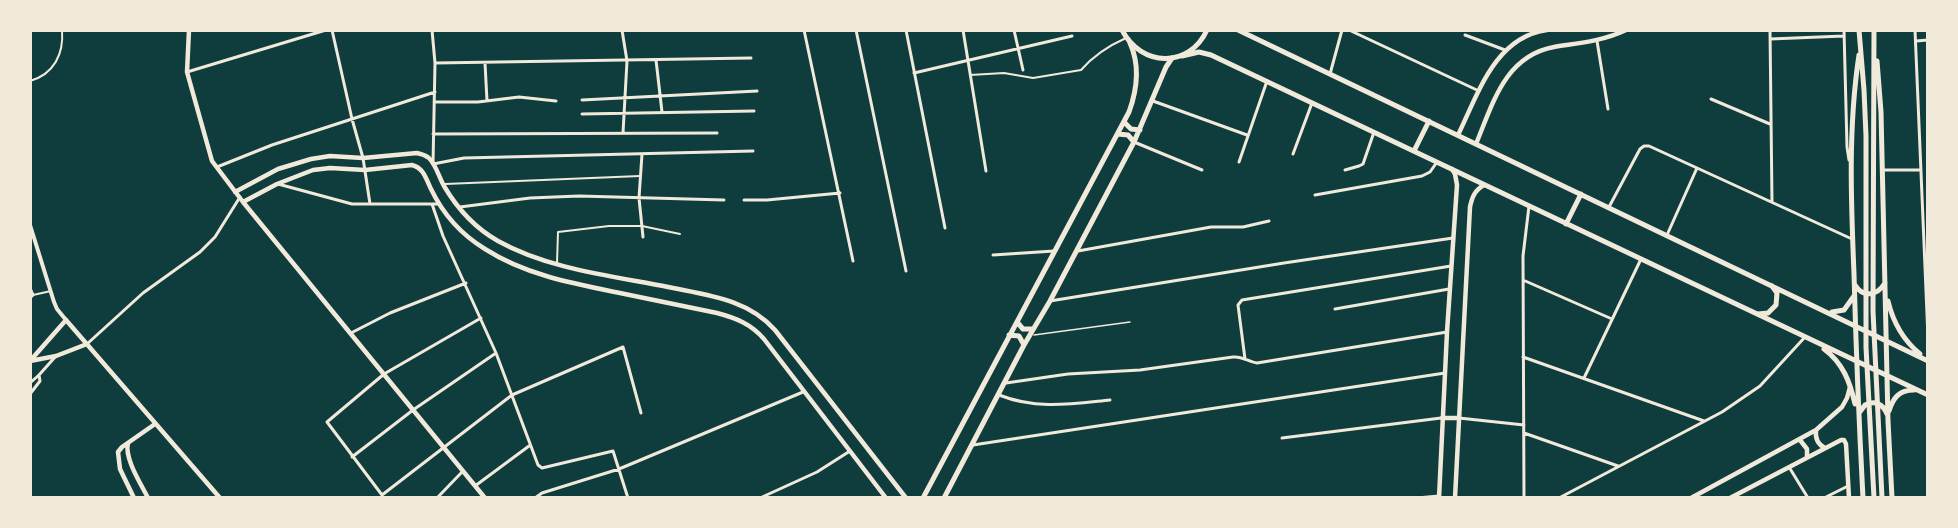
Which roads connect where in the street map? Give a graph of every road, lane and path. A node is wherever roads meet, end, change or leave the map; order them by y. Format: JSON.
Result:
{"nodes":[{"id":1,"x":62,"y":30,"type":"edge"},
{"id":2,"x":189,"y":30,"type":"edge"},
{"id":3,"x":326,"y":30,"type":"edge"},
{"id":4,"x":332,"y":30,"type":"edge"},
{"id":5,"x":432,"y":30,"type":"edge"},
{"id":6,"x":622,"y":30,"type":"edge"},
{"id":7,"x":804,"y":30,"type":"edge"},
{"id":8,"x":856,"y":30,"type":"edge"},
{"id":9,"x":906,"y":30,"type":"edge"},
{"id":10,"x":963,"y":30,"type":"edge"},
{"id":11,"x":1014,"y":30,"type":"edge"},
{"id":12,"x":1122,"y":30,"type":"edge"},
{"id":13,"x":1207,"y":30,"type":"edge"},
{"id":14,"x":1238,"y":30,"type":"edge"},
{"id":15,"x":1342,"y":30,"type":"edge"},
{"id":16,"x":1349,"y":30,"type":"edge"},
{"id":17,"x":1547,"y":30,"type":"edge"},
{"id":18,"x":1626,"y":30,"type":"edge"},
{"id":19,"x":1770,"y":30,"type":"edge"},
{"id":20,"x":1844,"y":30,"type":"edge"},
{"id":21,"x":1859,"y":30,"type":"edge"},
{"id":22,"x":1874,"y":30,"type":"edge"},
{"id":23,"x":1915,"y":30,"type":"edge"},
{"id":24,"x":1465,"y":35,"type":"dead end"},
{"id":25,"x":1072,"y":36,"type":"dead end"},
{"id":26,"x":1844,"y":36,"type":"junction"},
{"id":27,"x":1770,"y":39,"type":"junction"},
{"id":28,"x":1128,"y":40,"type":"junction"},
{"id":29,"x":1928,"y":40,"type":"edge"},
{"id":30,"x":1597,"y":41,"type":"junction"},
{"id":31,"x":1916,"y":41,"type":"junction"},
{"id":32,"x":1875,"y":47,"type":"junction"},
{"id":33,"x":1860,"y":48,"type":"junction"},
{"id":34,"x":1018,"y":49,"type":"junction"},
{"id":35,"x":1505,"y":50,"type":"junction"},
{"id":36,"x":1182,"y":56,"type":"junction"},
{"id":37,"x":752,"y":58,"type":"dead end"},
{"id":38,"x":1172,"y":58,"type":"junction"},
{"id":39,"x":656,"y":60,"type":"junction"},
{"id":40,"x":627,"y":61,"type":"junction"},
{"id":41,"x":968,"y":61,"type":"junction"},
{"id":42,"x":435,"y":63,"type":"junction"},
{"id":43,"x":485,"y":63,"type":"junction"},
{"id":44,"x":1023,"y":70,"type":"dead end"},
{"id":45,"x":187,"y":72,"type":"junction"},
{"id":46,"x":914,"y":73,"type":"junction"},
{"id":47,"x":1330,"y":74,"type":"junction"},
{"id":48,"x":970,"y":75,"type":"junction"},
{"id":49,"x":30,"y":81,"type":"edge"},
{"id":50,"x":1267,"y":81,"type":"junction"},
{"id":51,"x":757,"y":91,"type":"dead end"},
{"id":52,"x":1479,"y":91,"type":"junction"},
{"id":53,"x":435,"y":92,"type":"junction"},
{"id":54,"x":660,"y":97,"type":"junction"},
{"id":55,"x":625,"y":98,"type":"junction"},
{"id":56,"x":1711,"y":99,"type":"dead end"},
{"id":57,"x":582,"y":100,"type":"dead end"},
{"id":58,"x":487,"y":101,"type":"junction"},
{"id":59,"x":556,"y":101,"type":"dead end"},
{"id":60,"x":1153,"y":101,"type":"junction"},
{"id":61,"x":434,"y":102,"type":"junction"},
{"id":62,"x":1312,"y":102,"type":"junction"},
{"id":63,"x":1608,"y":110,"type":"dead end"},
{"id":64,"x":754,"y":111,"type":"dead end"},
{"id":65,"x":662,"y":112,"type":"junction"},
{"id":66,"x":582,"y":114,"type":"dead end"},
{"id":67,"x":624,"y":114,"type":"junction"},
{"id":68,"x":352,"y":119,"type":"junction"},
{"id":69,"x":1429,"y":121,"type":"junction"},
{"id":70,"x":1124,"y":122,"type":"junction"},
{"id":71,"x":1771,"y":124,"type":"junction"},
{"id":72,"x":1140,"y":130,"type":"junction"},
{"id":73,"x":1374,"y":132,"type":"junction"},
{"id":74,"x":623,"y":133,"type":"junction"},
{"id":75,"x":717,"y":133,"type":"dead end"},
{"id":76,"x":433,"y":134,"type":"junction"},
{"id":77,"x":1118,"y":134,"type":"junction"},
{"id":78,"x":1247,"y":135,"type":"junction"},
{"id":79,"x":1458,"y":135,"type":"junction"},
{"id":80,"x":1134,"y":142,"type":"junction"},
{"id":81,"x":1476,"y":144,"type":"junction"},
{"id":82,"x":753,"y":151,"type":"dead end"},
{"id":83,"x":1414,"y":151,"type":"junction"},
{"id":84,"x":642,"y":153,"type":"junction"},
{"id":85,"x":1293,"y":154,"type":"dead end"},
{"id":86,"x":363,"y":158,"type":"junction"},
{"id":87,"x":1239,"y":162,"type":"dead end"},
{"id":88,"x":1437,"y":162,"type":"junction"},
{"id":89,"x":434,"y":164,"type":"junction"},
{"id":90,"x":1852,"y":166,"type":"junction"},
{"id":91,"x":216,"y":167,"type":"junction"},
{"id":92,"x":1697,"y":168,"type":"junction"},
{"id":93,"x":1452,"y":169,"type":"junction"},
{"id":94,"x":365,"y":170,"type":"junction"},
{"id":95,"x":1202,"y":170,"type":"dead end"},
{"id":96,"x":1346,"y":170,"type":"dead end"},
{"id":97,"x":1883,"y":170,"type":"junction"},
{"id":98,"x":1921,"y":170,"type":"junction"},
{"id":99,"x":986,"y":171,"type":"dead end"},
{"id":100,"x":640,"y":176,"type":"junction"},
{"id":101,"x":277,"y":184,"type":"junction"},
{"id":102,"x":443,"y":184,"type":"junction"},
{"id":103,"x":1484,"y":184,"type":"junction"},
{"id":104,"x":236,"y":192,"type":"junction"},
{"id":105,"x":840,"y":193,"type":"junction"},
{"id":106,"x":1581,"y":194,"type":"junction"},
{"id":107,"x":1315,"y":195,"type":"dead end"},
{"id":108,"x":639,"y":198,"type":"junction"},
{"id":109,"x":241,"y":200,"type":"junction"},
{"id":110,"x":724,"y":200,"type":"dead end"},
{"id":111,"x":744,"y":200,"type":"dead end"},
{"id":112,"x":1772,"y":202,"type":"junction"},
{"id":113,"x":370,"y":204,"type":"junction"},
{"id":114,"x":432,"y":204,"type":"junction"},
{"id":115,"x":439,"y":204,"type":"junction"},
{"id":116,"x":1530,"y":206,"type":"junction"},
{"id":117,"x":459,"y":207,"type":"junction"},
{"id":118,"x":1609,"y":207,"type":"junction"},
{"id":119,"x":1928,"y":209,"type":"edge"},
{"id":120,"x":1922,"y":210,"type":"junction"},
{"id":121,"x":1269,"y":221,"type":"dead end"},
{"id":122,"x":1566,"y":224,"type":"junction"},
{"id":123,"x":30,"y":225,"type":"edge"},
{"id":124,"x":642,"y":226,"type":"junction"},
{"id":125,"x":945,"y":228,"type":"dead end"},
{"id":126,"x":680,"y":234,"type":"dead end"},
{"id":127,"x":1667,"y":235,"type":"junction"},
{"id":128,"x":643,"y":237,"type":"dead end"},
{"id":129,"x":1453,"y":238,"type":"junction"},
{"id":130,"x":1852,"y":239,"type":"junction"},
{"id":131,"x":1055,"y":251,"type":"junction"},
{"id":132,"x":1077,"y":251,"type":"junction"},
{"id":133,"x":993,"y":255,"type":"dead end"},
{"id":134,"x":1641,"y":259,"type":"junction"},
{"id":135,"x":853,"y":261,"type":"dead end"},
{"id":136,"x":557,"y":263,"type":"junction"},
{"id":137,"x":1451,"y":266,"type":"junction"},
{"id":138,"x":906,"y":271,"type":"dead end"},
{"id":139,"x":1523,"y":279,"type":"junction"},
{"id":140,"x":1854,"y":279,"type":"junction"},
{"id":141,"x":1886,"y":279,"type":"junction"},
{"id":142,"x":466,"y":282,"type":"junction"},
{"id":143,"x":1770,"y":284,"type":"junction"},
{"id":144,"x":30,"y":288,"type":"edge"},
{"id":145,"x":1449,"y":289,"type":"junction"},
{"id":146,"x":51,"y":291,"type":"junction"},
{"id":147,"x":1854,"y":295,"type":"junction"},
{"id":148,"x":32,"y":297,"type":"edge"},
{"id":149,"x":1050,"y":301,"type":"junction"},
{"id":150,"x":1335,"y":309,"type":"dead end"},
{"id":151,"x":1824,"y":310,"type":"junction"},
{"id":152,"x":1756,"y":314,"type":"junction"},
{"id":153,"x":481,"y":318,"type":"junction"},
{"id":154,"x":1612,"y":319,"type":"junction"},
{"id":155,"x":66,"y":320,"type":"junction"},
{"id":156,"x":1017,"y":321,"type":"junction"},
{"id":157,"x":1130,"y":322,"type":"dead end"},
{"id":158,"x":1855,"y":325,"type":"junction"},
{"id":159,"x":1031,"y":332,"type":"junction"},
{"id":160,"x":1447,"y":332,"type":"junction"},
{"id":161,"x":1928,"y":332,"type":"edge"},
{"id":162,"x":351,"y":333,"type":"junction"},
{"id":163,"x":1009,"y":335,"type":"junction"},
{"id":164,"x":1805,"y":337,"type":"junction"},
{"id":165,"x":1928,"y":338,"type":"edge"},
{"id":166,"x":1886,"y":340,"type":"junction"},
{"id":167,"x":1816,"y":342,"type":"junction"},
{"id":168,"x":87,"y":344,"type":"junction"},
{"id":169,"x":1024,"y":345,"type":"junction"},
{"id":170,"x":496,"y":353,"type":"junction"},
{"id":171,"x":56,"y":356,"type":"junction"},
{"id":172,"x":1523,"y":357,"type":"junction"},
{"id":173,"x":1245,"y":359,"type":"junction"},
{"id":174,"x":30,"y":361,"type":"edge"},
{"id":175,"x":1856,"y":361,"type":"junction"},
{"id":176,"x":1928,"y":361,"type":"edge"},
{"id":177,"x":1444,"y":373,"type":"junction"},
{"id":178,"x":384,"y":374,"type":"junction"},
{"id":179,"x":39,"y":375,"type":"junction"},
{"id":180,"x":1887,"y":376,"type":"junction"},
{"id":181,"x":1584,"y":378,"type":"junction"},
{"id":182,"x":30,"y":383,"type":"edge"},
{"id":183,"x":1006,"y":383,"type":"junction"},
{"id":184,"x":1850,"y":384,"type":"junction"},
{"id":185,"x":805,"y":392,"type":"junction"},
{"id":186,"x":30,"y":394,"type":"edge"},
{"id":187,"x":512,"y":395,"type":"junction"},
{"id":188,"x":999,"y":395,"type":"junction"},
{"id":189,"x":1926,"y":395,"type":"edge"},
{"id":190,"x":1110,"y":400,"type":"dead end"},
{"id":191,"x":413,"y":410,"type":"junction"},
{"id":192,"x":640,"y":413,"type":"dead end"},
{"id":193,"x":1442,"y":418,"type":"junction"},
{"id":194,"x":1459,"y":418,"type":"junction"},
{"id":195,"x":1858,"y":419,"type":"junction"},
{"id":196,"x":1704,"y":421,"type":"junction"},
{"id":197,"x":1888,"y":422,"type":"junction"},
{"id":198,"x":155,"y":424,"type":"junction"},
{"id":199,"x":1524,"y":425,"type":"junction"},
{"id":200,"x":1816,"y":430,"type":"junction"},
{"id":201,"x":1524,"y":433,"type":"junction"},
{"id":202,"x":1282,"y":438,"type":"dead end"},
{"id":203,"x":1800,"y":440,"type":"junction"},
{"id":204,"x":862,"y":442,"type":"junction"},
{"id":205,"x":128,"y":443,"type":"junction"},
{"id":206,"x":530,"y":445,"type":"junction"},
{"id":207,"x":973,"y":445,"type":"junction"},
{"id":208,"x":443,"y":447,"type":"junction"},
{"id":209,"x":1825,"y":448,"type":"junction"},
{"id":210,"x":850,"y":451,"type":"junction"},
{"id":211,"x":352,"y":457,"type":"junction"},
{"id":212,"x":1807,"y":457,"type":"junction"},
{"id":213,"x":1620,"y":467,"type":"junction"},
{"id":214,"x":1789,"y":467,"type":"junction"},
{"id":215,"x":619,"y":469,"type":"junction"},
{"id":216,"x":463,"y":471,"type":"junction"},
{"id":217,"x":475,"y":486,"type":"junction"},
{"id":218,"x":1848,"y":486,"type":"junction"},
{"id":219,"x":1439,"y":497,"type":"edge"},
{"id":220,"x":134,"y":498,"type":"edge"},
{"id":221,"x":148,"y":498,"type":"edge"},
{"id":222,"x":220,"y":498,"type":"edge"},
{"id":223,"x":437,"y":498,"type":"edge"},
{"id":224,"x":485,"y":498,"type":"edge"},
{"id":225,"x":535,"y":498,"type":"edge"},
{"id":226,"x":628,"y":498,"type":"edge"},
{"id":227,"x":759,"y":498,"type":"edge"},
{"id":228,"x":886,"y":498,"type":"edge"},
{"id":229,"x":906,"y":498,"type":"edge"},
{"id":230,"x":923,"y":498,"type":"edge"},
{"id":231,"x":944,"y":498,"type":"edge"},
{"id":232,"x":1417,"y":498,"type":"edge"},
{"id":233,"x":1455,"y":498,"type":"edge"},
{"id":234,"x":1524,"y":498,"type":"edge"},
{"id":235,"x":1558,"y":498,"type":"edge"},
{"id":236,"x":1691,"y":498,"type":"edge"},
{"id":237,"x":1730,"y":498,"type":"edge"},
{"id":238,"x":1808,"y":498,"type":"edge"},
{"id":239,"x":1824,"y":498,"type":"edge"},
{"id":240,"x":1849,"y":498,"type":"edge"},
{"id":241,"x":1863,"y":498,"type":"edge"},
{"id":242,"x":1874,"y":498,"type":"edge"},
{"id":243,"x":1882,"y":498,"type":"edge"},
{"id":244,"x":1892,"y":498,"type":"edge"}],
"edges":[{"from":1,"to":49,"type":"street"},
{"from":2,"to":45,"type":"main road"},
{"from":3,"to":45,"type":"street"},
{"from":4,"to":68,"type":"street"},
{"from":5,"to":42,"type":"street"},
{"from":6,"to":40,"type":"street"},
{"from":7,"to":105,"type":"street"},
{"from":8,"to":138,"type":"street"},
{"from":9,"to":46,"type":"street"},
{"from":10,"to":41,"type":"street"},
{"from":11,"to":34,"type":"street"},
{"from":12,"to":28,"type":"main road"},
{"from":13,"to":36,"type":"main road"},
{"from":14,"to":47,"type":"main road"},
{"from":15,"to":47,"type":"street"},
{"from":16,"to":52,"type":"street"},
{"from":17,"to":35,"type":"main road"},
{"from":18,"to":30,"type":"main road"},
{"from":19,"to":27,"type":"street"},
{"from":20,"to":26,"type":"street"},
{"from":21,"to":33,"type":"main road"},
{"from":22,"to":32,"type":"main road"},
{"from":23,"to":31,"type":"street"},
{"from":24,"to":35,"type":"street"},
{"from":25,"to":34,"type":"street"},
{"from":26,"to":27,"type":"street"},
{"from":26,"to":90,"type":"street"},
{"from":27,"to":71,"type":"street"},
{"from":28,"to":38,"type":"main road"},
{"from":28,"to":48,"type":"street"},
{"from":28,"to":70,"type":"main road"},
{"from":29,"to":31,"type":"street"},
{"from":30,"to":63,"type":"street"},
{"from":30,"to":81,"type":"main road"},
{"from":31,"to":98,"type":"street"},
{"from":32,"to":97,"type":"main road"},
{"from":32,"to":243,"type":"main road"},
{"from":33,"to":90,"type":"main road"},
{"from":33,"to":242,"type":"main road"},
{"from":34,"to":41,"type":"street"},
{"from":34,"to":44,"type":"street"},
{"from":35,"to":52,"type":"main road"},
{"from":36,"to":38,"type":"main road"},
{"from":36,"to":50,"type":"main road"},
{"from":37,"to":39,"type":"street"},
{"from":38,"to":60,"type":"main road"},
{"from":39,"to":40,"type":"street"},
{"from":39,"to":54,"type":"street"},
{"from":40,"to":43,"type":"street"},
{"from":40,"to":55,"type":"street"},
{"from":41,"to":46,"type":"street"},
{"from":41,"to":48,"type":"street"},
{"from":42,"to":43,"type":"street"},
{"from":42,"to":53,"type":"street"},
{"from":43,"to":58,"type":"street"},
{"from":45,"to":91,"type":"main road"},
{"from":46,"to":125,"type":"street"},
{"from":47,"to":69,"type":"main road"},
{"from":48,"to":99,"type":"street"},
{"from":50,"to":62,"type":"main road"},
{"from":50,"to":78,"type":"street"},
{"from":51,"to":54,"type":"street"},
{"from":52,"to":79,"type":"main road"},
{"from":53,"to":61,"type":"street"},
{"from":53,"to":68,"type":"street"},
{"from":54,"to":55,"type":"street"},
{"from":54,"to":65,"type":"street"},
{"from":55,"to":57,"type":"street"},
{"from":55,"to":67,"type":"street"},
{"from":56,"to":71,"type":"street"},
{"from":58,"to":59,"type":"street"},
{"from":58,"to":61,"type":"street"},
{"from":60,"to":72,"type":"main road"},
{"from":60,"to":78,"type":"street"},
{"from":61,"to":76,"type":"street"},
{"from":62,"to":73,"type":"main road"},
{"from":62,"to":85,"type":"street"},
{"from":64,"to":65,"type":"street"},
{"from":65,"to":67,"type":"street"},
{"from":66,"to":67,"type":"street"},
{"from":67,"to":74,"type":"street"},
{"from":68,"to":86,"type":"street"},
{"from":68,"to":91,"type":"street"},
{"from":69,"to":79,"type":"main road"},
{"from":69,"to":83,"type":"main road"},
{"from":70,"to":72,"type":"main road"},
{"from":70,"to":77,"type":"main road"},
{"from":71,"to":112,"type":"street"},
{"from":72,"to":80,"type":"main road"},
{"from":73,"to":83,"type":"main road"},
{"from":73,"to":96,"type":"street"},
{"from":74,"to":75,"type":"street"},
{"from":74,"to":76,"type":"street"},
{"from":76,"to":89,"type":"street"},
{"from":77,"to":80,"type":"main road"},
{"from":77,"to":131,"type":"main road"},
{"from":78,"to":87,"type":"street"},
{"from":79,"to":81,"type":"main road"},
{"from":80,"to":95,"type":"street"},
{"from":80,"to":132,"type":"main road"},
{"from":81,"to":106,"type":"main road"},
{"from":82,"to":84,"type":"street"},
{"from":83,"to":88,"type":"main road"},
{"from":84,"to":89,"type":"street"},
{"from":84,"to":100,"type":"street"},
{"from":86,"to":89,"type":"main road"},
{"from":86,"to":94,"type":"street"},
{"from":86,"to":104,"type":"main road"},
{"from":88,"to":93,"type":"main road"},
{"from":88,"to":107,"type":"street"},
{"from":89,"to":102,"type":"main road"},
{"from":90,"to":130,"type":"main road"},
{"from":91,"to":104,"type":"main road"},
{"from":92,"to":112,"type":"street"},
{"from":92,"to":118,"type":"street"},
{"from":92,"to":127,"type":"street"},
{"from":93,"to":103,"type":"main road"},
{"from":93,"to":129,"type":"main road"},
{"from":94,"to":101,"type":"main road"},
{"from":94,"to":113,"type":"street"},
{"from":94,"to":115,"type":"main road"},
{"from":97,"to":98,"type":"street"},
{"from":97,"to":141,"type":"main road"},
{"from":98,"to":120,"type":"street"},
{"from":100,"to":102,"type":"street"},
{"from":100,"to":108,"type":"street"},
{"from":101,"to":109,"type":"main road"},
{"from":101,"to":113,"type":"street"},
{"from":102,"to":117,"type":"main road"},
{"from":103,"to":116,"type":"main road"},
{"from":103,"to":194,"type":"main road"},
{"from":104,"to":109,"type":"main road"},
{"from":105,"to":111,"type":"street"},
{"from":105,"to":135,"type":"street"},
{"from":106,"to":118,"type":"main road"},
{"from":106,"to":122,"type":"main road"},
{"from":108,"to":110,"type":"street"},
{"from":108,"to":117,"type":"street"},
{"from":108,"to":124,"type":"street"},
{"from":109,"to":162,"type":"main road"},
{"from":109,"to":168,"type":"street"},
{"from":112,"to":130,"type":"street"},
{"from":113,"to":114,"type":"street"},
{"from":114,"to":115,"type":"street"},
{"from":114,"to":142,"type":"street"},
{"from":115,"to":185,"type":"main road"},
{"from":116,"to":122,"type":"main road"},
{"from":116,"to":139,"type":"street"},
{"from":117,"to":136,"type":"main road"},
{"from":118,"to":127,"type":"main road"},
{"from":119,"to":120,"type":"street"},
{"from":120,"to":161,"type":"street"},
{"from":121,"to":132,"type":"street"},
{"from":122,"to":134,"type":"main road"},
{"from":123,"to":146,"type":"street"},
{"from":124,"to":126,"type":"street"},
{"from":124,"to":128,"type":"street"},
{"from":124,"to":136,"type":"street"},
{"from":127,"to":143,"type":"main road"},
{"from":129,"to":137,"type":"main road"},
{"from":129,"to":149,"type":"street"},
{"from":130,"to":140,"type":"main road"},
{"from":131,"to":133,"type":"street"},
{"from":131,"to":156,"type":"main road"},
{"from":132,"to":149,"type":"main road"},
{"from":134,"to":152,"type":"main road"},
{"from":134,"to":154,"type":"street"},
{"from":136,"to":204,"type":"main road"},
{"from":137,"to":145,"type":"main road"},
{"from":137,"to":173,"type":"street"},
{"from":139,"to":154,"type":"street"},
{"from":139,"to":172,"type":"street"},
{"from":140,"to":141,"type":"main road"},
{"from":140,"to":147,"type":"main road"},
{"from":141,"to":166,"type":"main road"},
{"from":141,"to":176,"type":"main road"},
{"from":142,"to":153,"type":"street"},
{"from":142,"to":162,"type":"street"},
{"from":143,"to":151,"type":"main road"},
{"from":143,"to":152,"type":"main road"},
{"from":144,"to":148,"type":"street"},
{"from":145,"to":150,"type":"street"},
{"from":145,"to":160,"type":"main road"},
{"from":146,"to":148,"type":"street"},
{"from":146,"to":155,"type":"street"},
{"from":147,"to":151,"type":"main road"},
{"from":147,"to":158,"type":"main road"},
{"from":149,"to":159,"type":"main road"},
{"from":151,"to":158,"type":"main road"},
{"from":152,"to":164,"type":"main road"},
{"from":153,"to":170,"type":"street"},
{"from":153,"to":178,"type":"street"},
{"from":154,"to":181,"type":"street"},
{"from":155,"to":168,"type":"main road"},
{"from":155,"to":174,"type":"main road"},
{"from":156,"to":159,"type":"main road"},
{"from":156,"to":163,"type":"main road"},
{"from":157,"to":159,"type":"lane"},
{"from":158,"to":166,"type":"main road"},
{"from":158,"to":175,"type":"main road"},
{"from":159,"to":169,"type":"main road"},
{"from":160,"to":173,"type":"street"},
{"from":160,"to":177,"type":"main road"},
{"from":161,"to":165,"type":"street"},
{"from":162,"to":178,"type":"main road"},
{"from":163,"to":169,"type":"main road"},
{"from":163,"to":230,"type":"main road"},
{"from":164,"to":167,"type":"main road"},
{"from":164,"to":196,"type":"street"},
{"from":166,"to":176,"type":"main road"},
{"from":166,"to":180,"type":"main road"},
{"from":167,"to":175,"type":"main road"},
{"from":167,"to":184,"type":"main road"},
{"from":168,"to":171,"type":"main road"},
{"from":168,"to":198,"type":"main road"},
{"from":169,"to":183,"type":"main road"},
{"from":170,"to":187,"type":"street"},
{"from":170,"to":191,"type":"street"},
{"from":171,"to":174,"type":"main road"},
{"from":171,"to":179,"type":"street"},
{"from":172,"to":181,"type":"street"},
{"from":172,"to":199,"type":"street"},
{"from":173,"to":183,"type":"street"},
{"from":175,"to":180,"type":"main road"},
{"from":175,"to":195,"type":"main road"},
{"from":177,"to":193,"type":"main road"},
{"from":177,"to":207,"type":"street"},
{"from":178,"to":191,"type":"main road"},
{"from":178,"to":211,"type":"street"},
{"from":179,"to":182,"type":"street"},
{"from":179,"to":186,"type":"street"},
{"from":180,"to":189,"type":"main road"},
{"from":180,"to":197,"type":"main road"},
{"from":181,"to":196,"type":"street"},
{"from":183,"to":188,"type":"main road"},
{"from":184,"to":195,"type":"main road"},
{"from":184,"to":200,"type":"main road"},
{"from":185,"to":210,"type":"main road"},
{"from":185,"to":215,"type":"street"},
{"from":187,"to":192,"type":"street"},
{"from":187,"to":206,"type":"street"},
{"from":187,"to":208,"type":"street"},
{"from":188,"to":190,"type":"street"},
{"from":188,"to":207,"type":"main road"},
{"from":189,"to":197,"type":"main road"},
{"from":191,"to":208,"type":"main road"},
{"from":191,"to":211,"type":"street"},
{"from":193,"to":194,"type":"main road"},
{"from":193,"to":202,"type":"street"},
{"from":193,"to":219,"type":"main road"},
{"from":194,"to":199,"type":"street"},
{"from":194,"to":233,"type":"main road"},
{"from":195,"to":197,"type":"main road"},
{"from":195,"to":241,"type":"main road"},
{"from":196,"to":213,"type":"street"},
{"from":197,"to":244,"type":"main road"},
{"from":198,"to":205,"type":"main road"},
{"from":198,"to":222,"type":"main road"},
{"from":199,"to":201,"type":"street"},
{"from":200,"to":203,"type":"main road"},
{"from":200,"to":209,"type":"main road"},
{"from":201,"to":213,"type":"street"},
{"from":201,"to":234,"type":"street"},
{"from":203,"to":212,"type":"main road"},
{"from":203,"to":236,"type":"main road"},
{"from":204,"to":210,"type":"main road"},
{"from":204,"to":229,"type":"main road"},
{"from":205,"to":220,"type":"main road"},
{"from":205,"to":221,"type":"main road"},
{"from":206,"to":215,"type":"street"},
{"from":206,"to":217,"type":"street"},
{"from":207,"to":231,"type":"main road"},
{"from":208,"to":211,"type":"street"},
{"from":208,"to":216,"type":"main road"},
{"from":209,"to":212,"type":"main road"},
{"from":209,"to":218,"type":"main road"},
{"from":210,"to":227,"type":"street"},
{"from":210,"to":228,"type":"main road"},
{"from":212,"to":214,"type":"main road"},
{"from":213,"to":235,"type":"street"},
{"from":214,"to":237,"type":"main road"},
{"from":214,"to":238,"type":"street"},
{"from":215,"to":225,"type":"street"},
{"from":215,"to":226,"type":"street"},
{"from":216,"to":217,"type":"main road"},
{"from":216,"to":223,"type":"street"},
{"from":217,"to":224,"type":"main road"},
{"from":218,"to":239,"type":"street"},
{"from":218,"to":240,"type":"main road"},
{"from":219,"to":232,"type":"street"}]}
